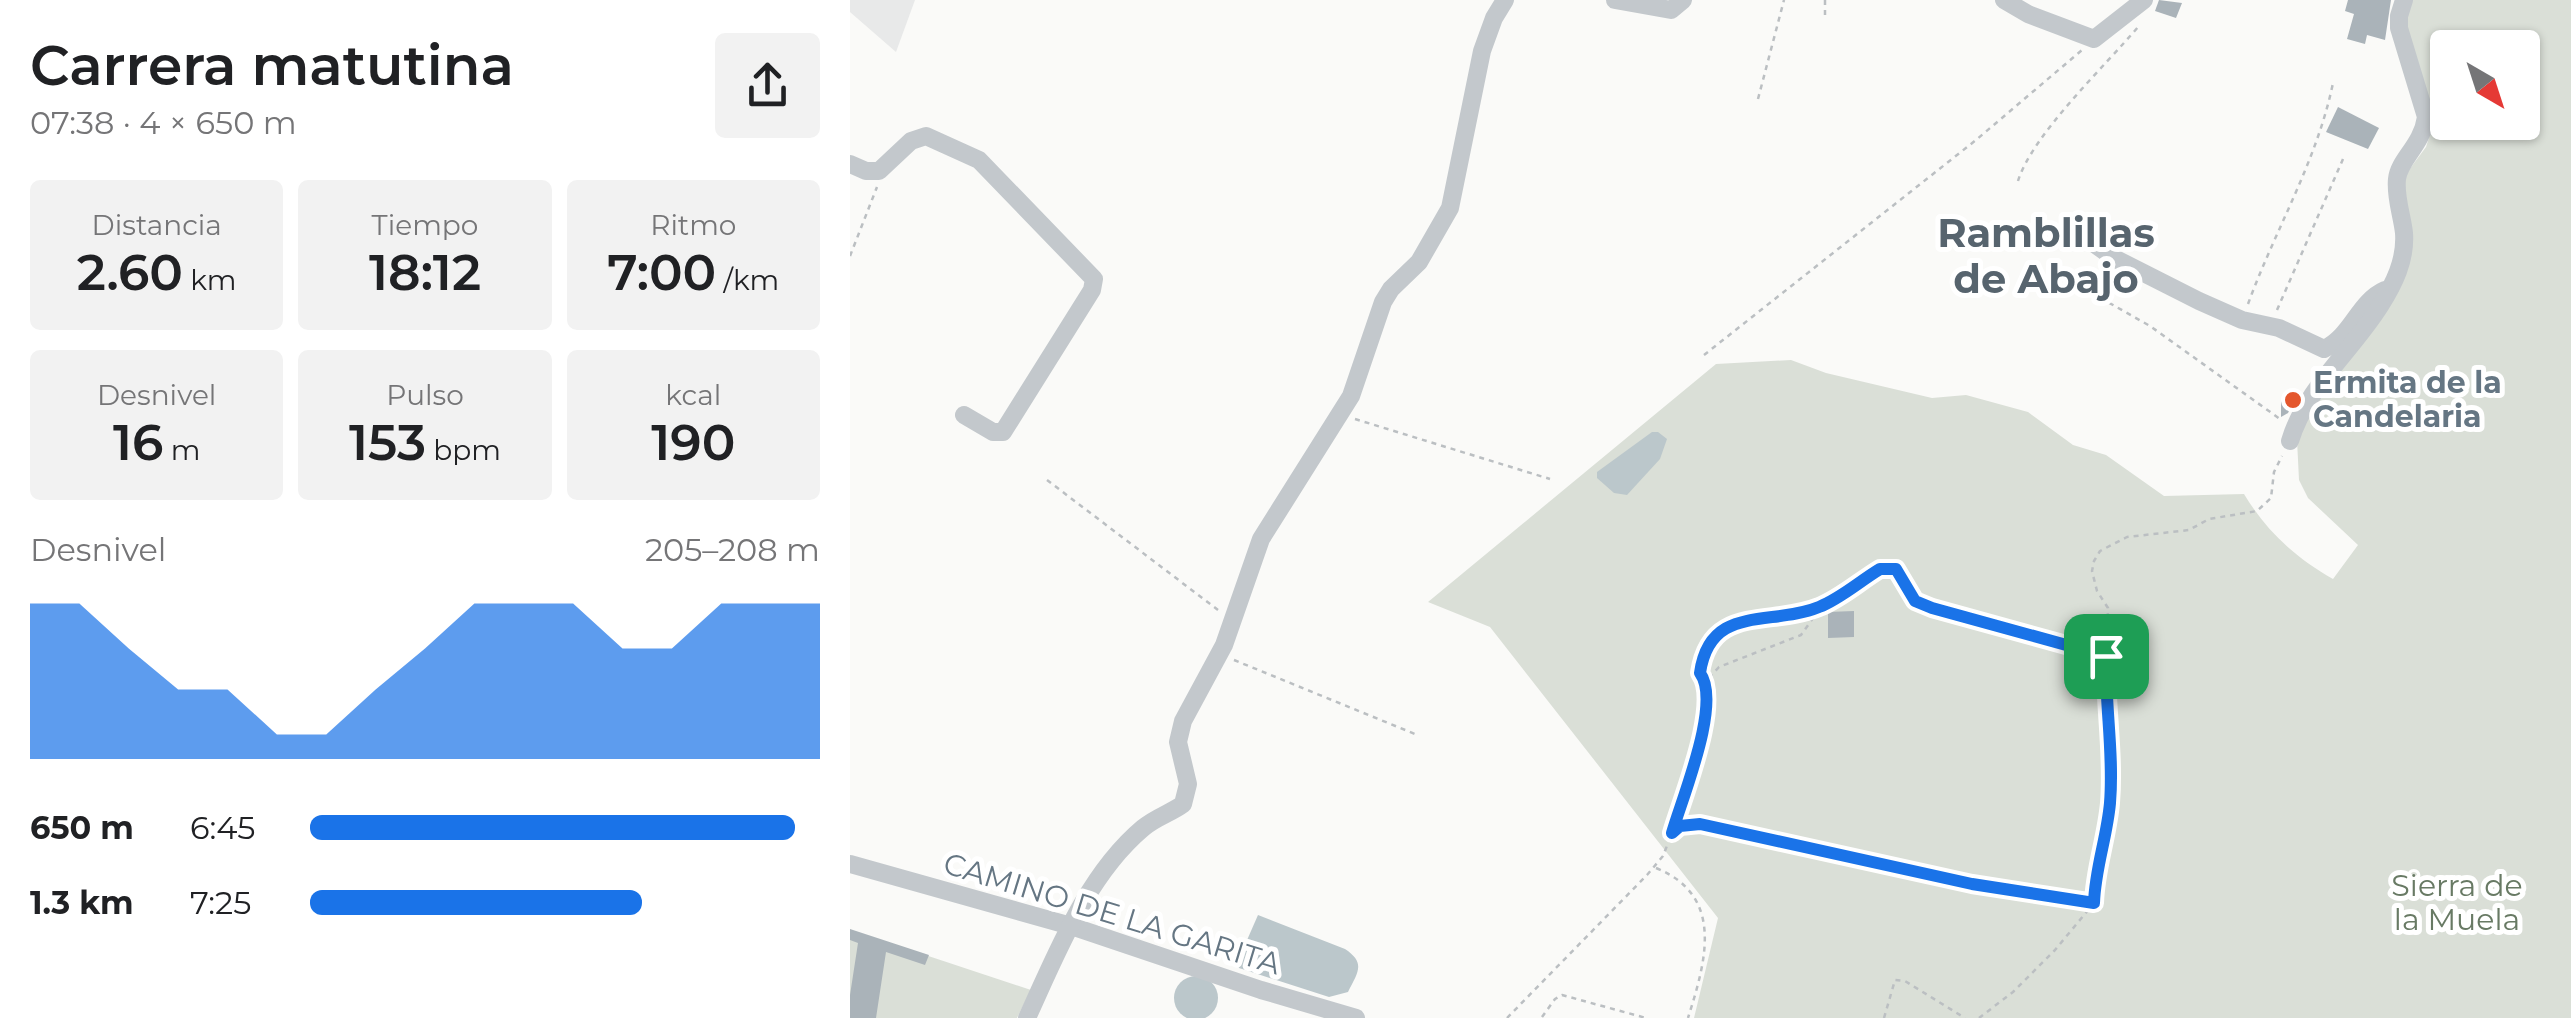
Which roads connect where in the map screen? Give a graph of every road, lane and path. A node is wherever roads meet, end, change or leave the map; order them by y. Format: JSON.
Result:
{"nodes":[{"id":1,"x":1505,"y":0,"type":"edge"},
{"id":2,"x":1615,"y":0,"type":"edge"},
{"id":3,"x":1683,"y":0,"type":"edge"},
{"id":4,"x":1784,"y":0,"type":"edge"},
{"id":5,"x":1825,"y":0,"type":"edge"},
{"id":6,"x":2004,"y":0,"type":"edge"},
{"id":7,"x":2144,"y":0,"type":"edge"},
{"id":8,"x":2404,"y":0,"type":"edge"},
{"id":9,"x":1825,"y":15,"type":"dead end"},
{"id":10,"x":2126,"y":15,"type":"junction"},
{"id":11,"x":2094,"y":39,"type":"junction"},
{"id":12,"x":2333,"y":83,"type":"dead end"},
{"id":13,"x":1758,"y":98,"type":"dead end"},
{"id":14,"x":2343,"y":159,"type":"dead end"},
{"id":15,"x":850,"y":164,"type":"edge"},
{"id":16,"x":873,"y":172,"type":"junction"},
{"id":17,"x":2018,"y":181,"type":"dead end"},
{"id":18,"x":2068,"y":225,"type":"dead end"},
{"id":19,"x":850,"y":256,"type":"edge"},
{"id":20,"x":2390,"y":287,"type":"junction"},
{"id":21,"x":2083,"y":288,"type":"dead end"},
{"id":22,"x":2242,"y":320,"type":"junction"},
{"id":23,"x":2270,"y":325,"type":"junction"},
{"id":24,"x":1704,"y":355,"type":"dead end"},
{"id":25,"x":1339,"y":414,"type":"junction"},
{"id":26,"x":964,"y":415,"type":"dead end"},
{"id":27,"x":2291,"y":435,"type":"junction"},
{"id":28,"x":1550,"y":479,"type":"dead end"},
{"id":29,"x":1047,"y":480,"type":"dead end"},
{"id":30,"x":1821,"y":607,"type":"junction"},
{"id":31,"x":1234,"y":614,"type":"junction"},
{"id":32,"x":1219,"y":654,"type":"junction"},
{"id":33,"x":2106,"y":656,"type":"junction"},
{"id":34,"x":1706,"y":681,"type":"junction"},
{"id":35,"x":1415,"y":734,"type":"dead end"},
{"id":36,"x":1672,"y":833,"type":"junction"},
{"id":37,"x":850,"y":864,"type":"edge"},
{"id":38,"x":1654,"y":867,"type":"junction"},
{"id":39,"x":2094,"y":903,"type":"junction"},
{"id":40,"x":1071,"y":926,"type":"junction"},
{"id":41,"x":1542,"y":1017,"type":"edge"},
{"id":42,"x":1027,"y":1018,"type":"edge"},
{"id":43,"x":1356,"y":1018,"type":"edge"},
{"id":44,"x":1507,"y":1018,"type":"edge"},
{"id":45,"x":1646,"y":1018,"type":"edge"},
{"id":46,"x":1688,"y":1018,"type":"edge"},
{"id":47,"x":1884,"y":1018,"type":"edge"},
{"id":48,"x":1965,"y":1018,"type":"edge"},
{"id":49,"x":1979,"y":1018,"type":"edge"}],
"edges":[{"from":1,"to":25,"type":"street"},
{"from":2,"to":3,"type":"street"},
{"from":4,"to":13,"type":"path"},
{"from":5,"to":9,"type":"path"},
{"from":6,"to":11,"type":"street"},
{"from":7,"to":10,"type":"street"},
{"from":8,"to":20,"type":"street"},
{"from":10,"to":11,"type":"street"},
{"from":10,"to":17,"type":"path"},
{"from":11,"to":24,"type":"path"},
{"from":12,"to":22,"type":"path"},
{"from":14,"to":23,"type":"path"},
{"from":15,"to":16,"type":"street"},
{"from":16,"to":19,"type":"path"},
{"from":16,"to":26,"type":"street"},
{"from":18,"to":22,"type":"street"},
{"from":20,"to":23,"type":"street"},
{"from":20,"to":27,"type":"street"},
{"from":21,"to":27,"type":"path"},
{"from":22,"to":23,"type":"street"},
{"from":25,"to":28,"type":"path"},
{"from":25,"to":31,"type":"street"},
{"from":27,"to":33,"type":"path"},
{"from":29,"to":31,"type":"path"},
{"from":30,"to":33,"type":"path"},
{"from":30,"to":34,"type":"path"},
{"from":30,"to":34,"type":"path"},
{"from":31,"to":32,"type":"street"},
{"from":32,"to":35,"type":"path"},
{"from":32,"to":40,"type":"street"},
{"from":33,"to":39,"type":"path"},
{"from":34,"to":36,"type":"path"},
{"from":36,"to":38,"type":"path"},
{"from":36,"to":39,"type":"path"},
{"from":37,"to":40,"type":"street","name":"CAMINO DE LA GARITA"},
{"from":38,"to":44,"type":"path"},
{"from":38,"to":46,"type":"path"},
{"from":39,"to":49,"type":"path"},
{"from":40,"to":42,"type":"street"},
{"from":40,"to":43,"type":"street","name":"CAMINO DE LA GARITA"},
{"from":41,"to":45,"type":"path"},
{"from":47,"to":48,"type":"path"}]}
